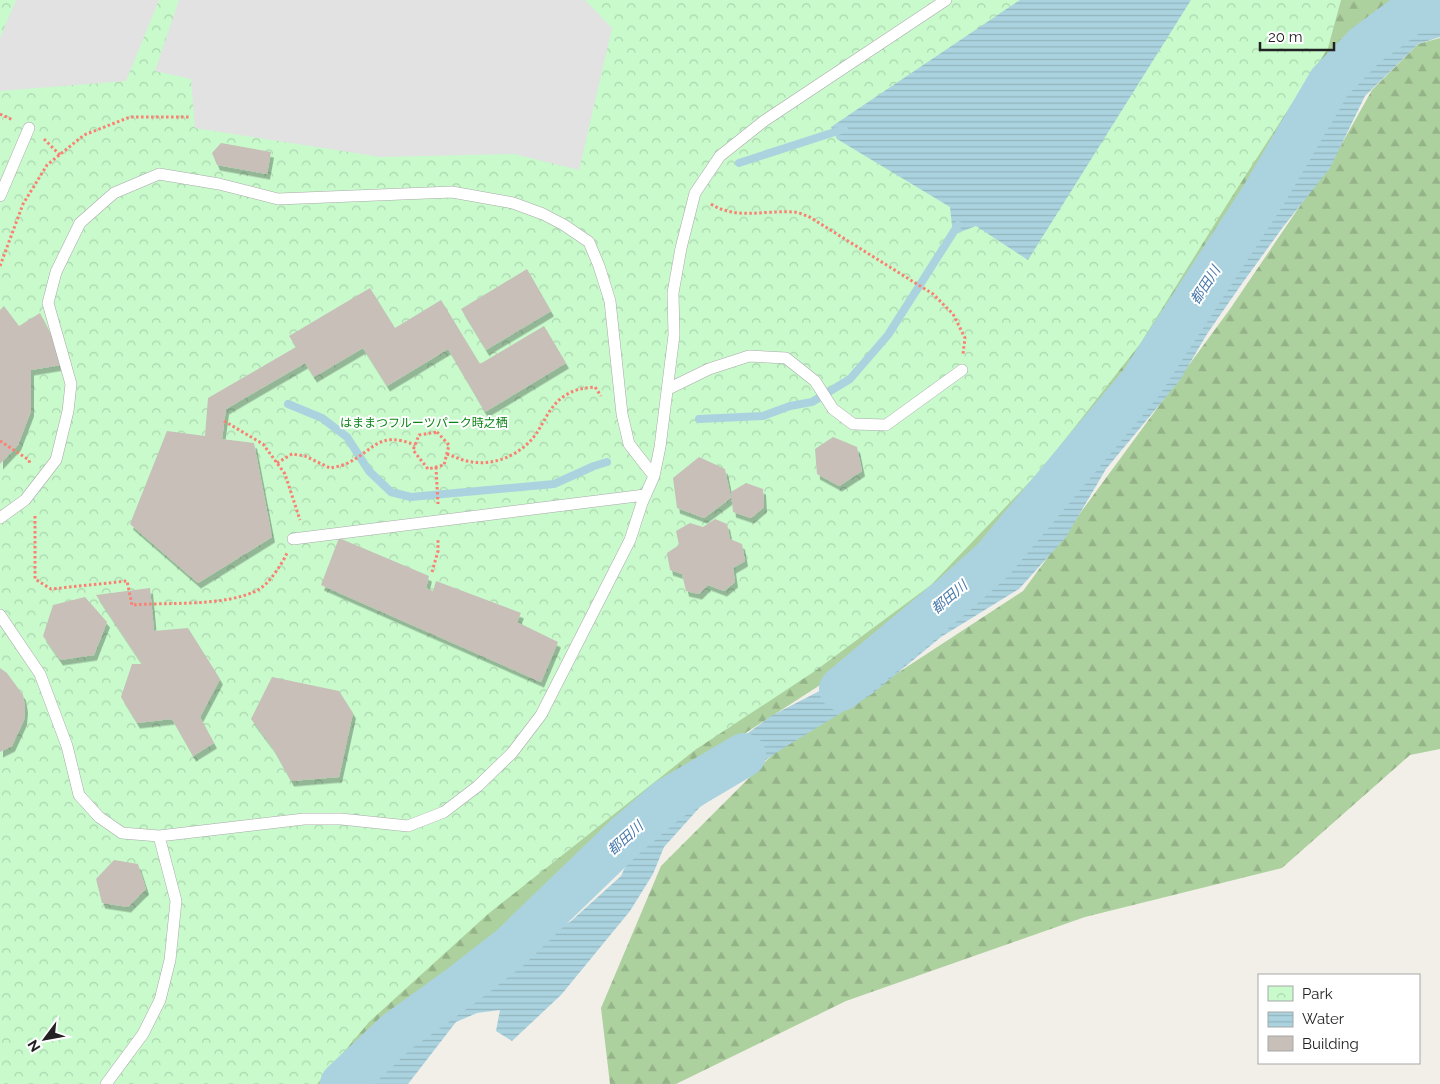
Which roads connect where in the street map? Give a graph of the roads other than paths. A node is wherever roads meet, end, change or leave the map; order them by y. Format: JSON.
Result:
{"nodes":[{"id":1,"x":946,"y":0,"type":"edge"},
{"id":2,"x":30,"y":128,"type":"dead end"},
{"id":3,"x":0,"y":196,"type":"edge"},
{"id":4,"x":962,"y":370,"type":"road end"},
{"id":5,"x":668,"y":390,"type":"junction"},
{"id":6,"x":654,"y":476,"type":"junction"},
{"id":7,"x":645,"y":495,"type":"junction"},
{"id":8,"x":0,"y":518,"type":"edge"},
{"id":9,"x":293,"y":539,"type":"road end"},
{"id":10,"x":0,"y":615,"type":"edge"},
{"id":11,"x":159,"y":836,"type":"junction"},
{"id":12,"x":106,"y":1084,"type":"edge"}],
"edges":[{"from":1,"to":5,"type":"lane"},
{"from":2,"to":3,"type":"lane"},
{"from":4,"to":5,"type":"lane"},
{"from":5,"to":6,"type":"lane"},
{"from":6,"to":7,"type":"lane"},
{"from":6,"to":8,"type":"lane"},
{"from":7,"to":9,"type":"lane"},
{"from":7,"to":11,"type":"lane"},
{"from":10,"to":11,"type":"lane"},
{"from":11,"to":12,"type":"lane"}]}
